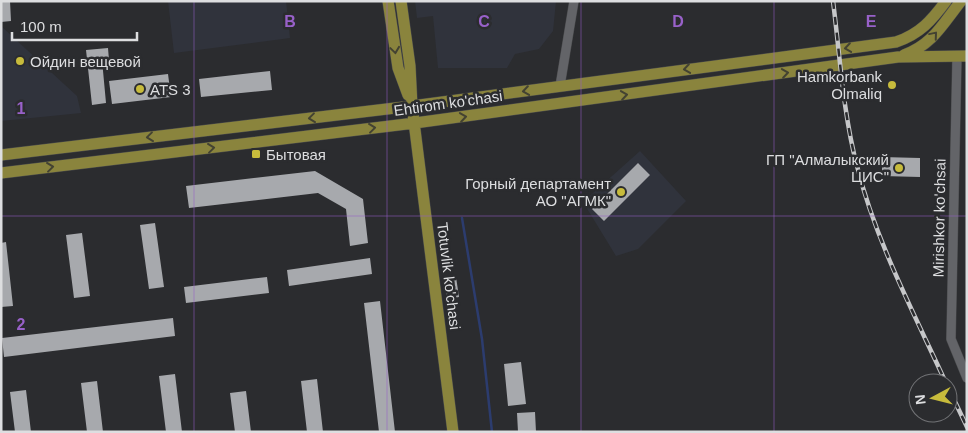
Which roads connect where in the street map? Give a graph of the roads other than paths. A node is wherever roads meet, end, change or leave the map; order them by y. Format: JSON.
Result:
{"nodes":[{"id":1,"x":388,"y":1,"type":"edge"},
{"id":2,"x":401,"y":1,"type":"edge"},
{"id":3,"x":574,"y":1,"type":"edge"},
{"id":4,"x":946,"y":1,"type":"edge"},
{"id":5,"x":961,"y":1,"type":"edge"},
{"id":6,"x":896,"y":42,"type":"junction"},
{"id":7,"x":962,"y":56,"type":"edge"},
{"id":8,"x":898,"y":57,"type":"junction"},
{"id":9,"x":560,"y":86,"type":"junction"},
{"id":10,"x":412,"y":106,"type":"junction"},
{"id":11,"x":415,"y":123,"type":"junction"},
{"id":12,"x":1,"y":155,"type":"edge"},
{"id":13,"x":1,"y":173,"type":"edge"},
{"id":14,"x":967,"y":378,"type":"edge"},
{"id":15,"x":454,"y":432,"type":"edge"}],
"edges":[{"from":1,"to":10,"type":"main road","one_way":true},
{"from":2,"to":10,"type":"main road"},
{"from":3,"to":9,"type":"street"},
{"from":4,"to":6,"type":"main road","name":"Ehtirom ko'chasi"},
{"from":8,"to":5,"type":"main road","one_way":true},
{"from":6,"to":8,"type":"main road"},
{"from":6,"to":9,"type":"main road","name":"Ehtirom ko'chasi","one_way":true},
{"from":7,"to":8,"type":"main road"},
{"from":7,"to":14,"type":"street","name":"Mirishkor ko'chsai"},
{"from":11,"to":8,"type":"main road","name":"Ehtirom ko'chasi","one_way":true},
{"from":9,"to":10,"type":"main road","name":"Ehtirom ko'chasi","one_way":true},
{"from":10,"to":11,"type":"main road","name":"Totuvlik ko'chasi"},
{"from":10,"to":12,"type":"main road","name":"Ehtirom ko'chasi","one_way":true},
{"from":13,"to":11,"type":"main road","name":"Ehtirom ko'chasi","one_way":true},
{"from":11,"to":15,"type":"main road","name":"Totuvlik ko'chasi"}]}
